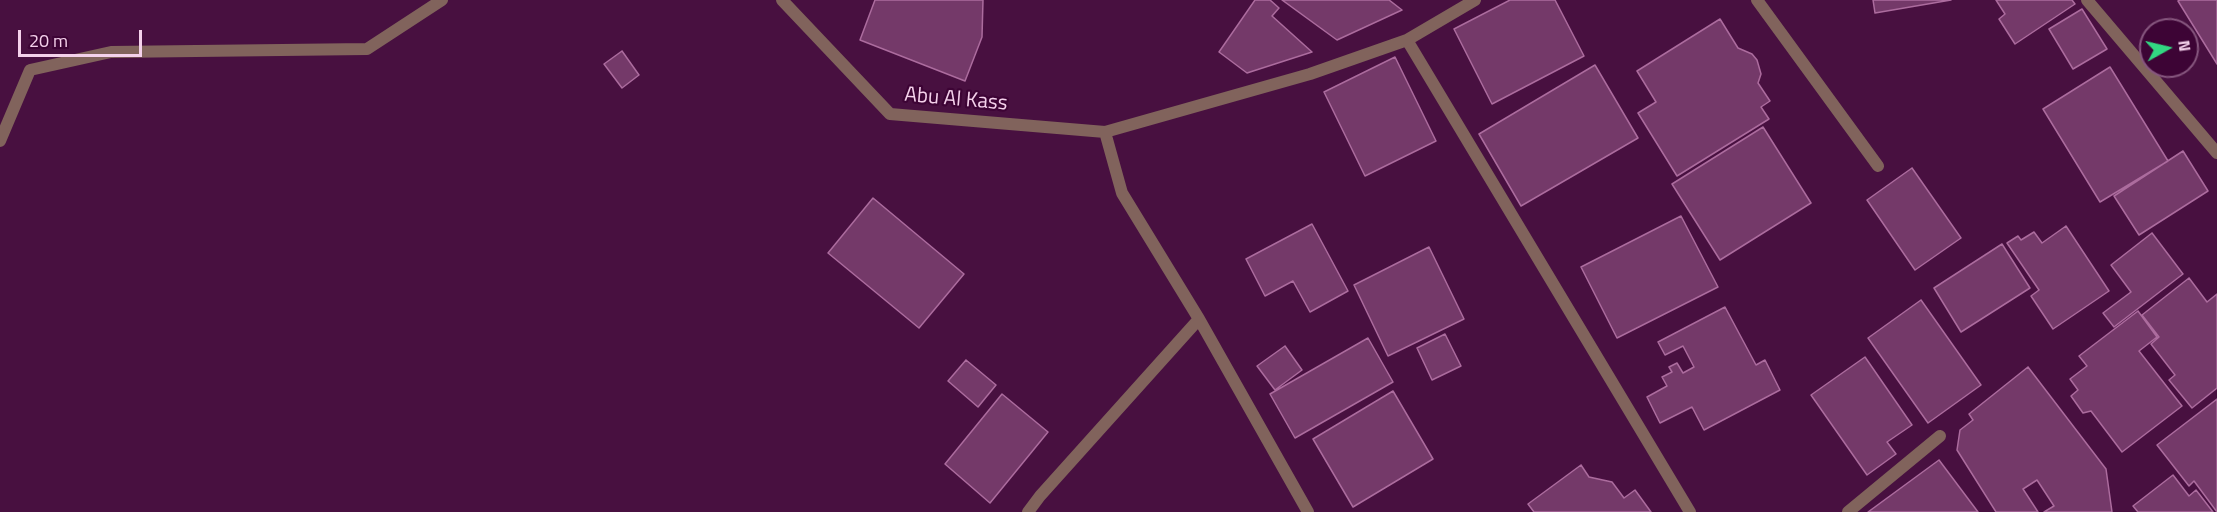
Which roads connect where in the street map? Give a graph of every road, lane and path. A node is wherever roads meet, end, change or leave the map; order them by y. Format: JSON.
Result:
{"nodes":[{"id":1,"x":442,"y":0,"type":"edge"},
{"id":2,"x":782,"y":0,"type":"edge"},
{"id":3,"x":1475,"y":0,"type":"edge"},
{"id":4,"x":1757,"y":0,"type":"edge"},
{"id":5,"x":2087,"y":0,"type":"edge"},
{"id":6,"x":1407,"y":40,"type":"junction"},
{"id":7,"x":1105,"y":132,"type":"junction"},
{"id":8,"x":0,"y":141,"type":"edge"},
{"id":9,"x":2217,"y":153,"type":"edge"},
{"id":10,"x":1878,"y":166,"type":"dead end"},
{"id":11,"x":1199,"y":319,"type":"junction"},
{"id":12,"x":1940,"y":436,"type":"dead end"},
{"id":13,"x":1040,"y":496,"type":"junction"},
{"id":14,"x":1028,"y":512,"type":"edge"},
{"id":15,"x":1041,"y":512,"type":"edge"},
{"id":16,"x":1308,"y":512,"type":"edge"},
{"id":17,"x":1690,"y":512,"type":"edge"},
{"id":18,"x":1848,"y":512,"type":"edge"}],
"edges":[{"from":1,"to":8,"type":"street"},
{"from":2,"to":7,"type":"street","name":"Abu Al Kass"},
{"from":3,"to":6,"type":"street"},
{"from":4,"to":10,"type":"street"},
{"from":5,"to":9,"type":"street"},
{"from":6,"to":7,"type":"street"},
{"from":6,"to":17,"type":"street"},
{"from":7,"to":11,"type":"street"},
{"from":11,"to":13,"type":"street"},
{"from":11,"to":16,"type":"street"},
{"from":12,"to":18,"type":"street"},
{"from":13,"to":14,"type":"street"},
{"from":13,"to":15,"type":"street"}]}
